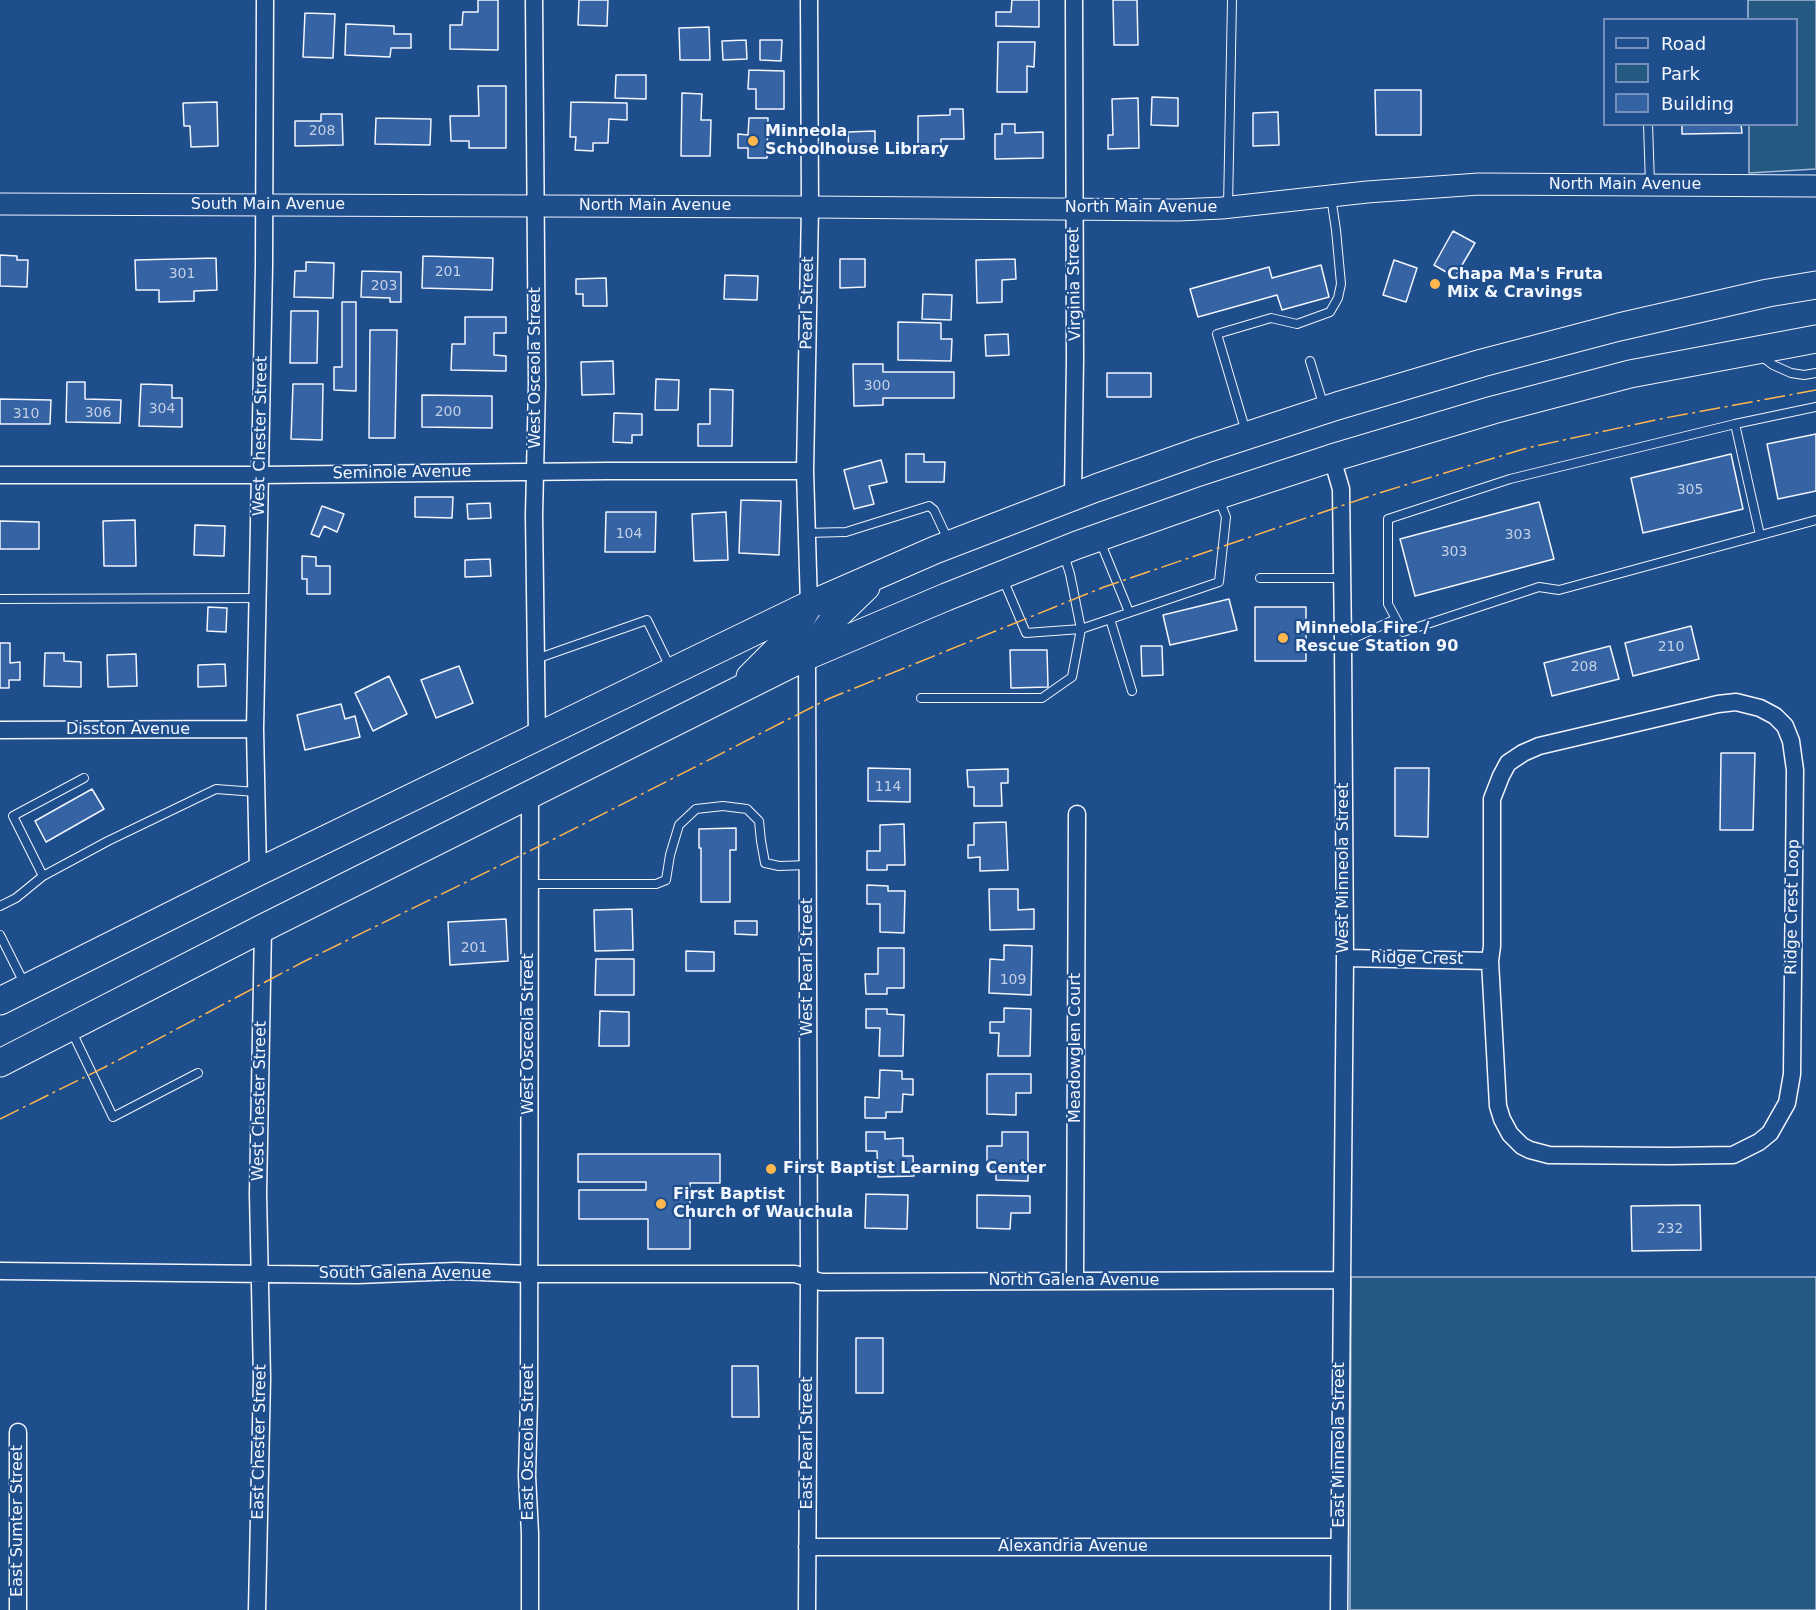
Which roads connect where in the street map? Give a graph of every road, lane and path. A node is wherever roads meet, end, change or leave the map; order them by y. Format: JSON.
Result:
{"nodes":[{"id":1,"x":265,"y":0,"type":"edge"},
{"id":2,"x":534,"y":0,"type":"edge"},
{"id":3,"x":809,"y":0,"type":"edge"},
{"id":4,"x":1074,"y":0,"type":"edge"},
{"id":5,"x":1232,"y":0,"type":"edge"},
{"id":6,"x":1648,"y":126,"type":"edge"},
{"id":7,"x":1650,"y":185,"type":"junction"},
{"id":8,"x":1816,"y":186,"type":"edge"},
{"id":9,"x":1330,"y":196,"type":"junction"},
{"id":10,"x":0,"y":204,"type":"edge"},
{"id":11,"x":264,"y":205,"type":"junction"},
{"id":12,"x":536,"y":206,"type":"junction"},
{"id":13,"x":810,"y":207,"type":"junction"},
{"id":14,"x":1228,"y":207,"type":"junction"},
{"id":15,"x":1074,"y":209,"type":"junction"},
{"id":16,"x":1816,"y":285,"type":"edge"},
{"id":17,"x":1816,"y":339,"type":"edge"},
{"id":18,"x":1755,"y":350,"type":"junction"},
{"id":19,"x":1310,"y":362,"type":"dead end"},
{"id":20,"x":1816,"y":373,"type":"edge"},
{"id":21,"x":1816,"y":407,"type":"edge"},
{"id":22,"x":1325,"y":410,"type":"junction"},
{"id":23,"x":1735,"y":424,"type":"junction"},
{"id":24,"x":1246,"y":435,"type":"junction"},
{"id":25,"x":1332,"y":458,"type":"junction"},
{"id":26,"x":805,"y":471,"type":"junction"},
{"id":27,"x":535,"y":472,"type":"junction"},
{"id":28,"x":0,"y":475,"type":"edge"},
{"id":29,"x":260,"y":475,"type":"junction"},
{"id":30,"x":1218,"y":495,"type":"junction"},
{"id":31,"x":1073,"y":496,"type":"junction"},
{"id":32,"x":1816,"y":520,"type":"edge"},
{"id":33,"x":806,"y":532,"type":"junction"},
{"id":34,"x":1760,"y":535,"type":"junction"},
{"id":35,"x":1098,"y":538,"type":"junction"},
{"id":36,"x":950,"y":544,"type":"junction"},
{"id":37,"x":1062,"y":551,"type":"junction"},
{"id":38,"x":883,"y":572,"type":"junction"},
{"id":39,"x":1001,"y":575,"type":"junction"},
{"id":40,"x":1260,"y":578,"type":"dead end"},
{"id":41,"x":1342,"y":578,"type":"junction"},
{"id":42,"x":258,"y":598,"type":"junction"},
{"id":43,"x":0,"y":599,"type":"edge"},
{"id":44,"x":808,"y":605,"type":"junction"},
{"id":45,"x":1129,"y":612,"type":"junction"},
{"id":46,"x":1110,"y":619,"type":"junction"},
{"id":47,"x":1396,"y":619,"type":"junction"},
{"id":48,"x":1081,"y":629,"type":"junction"},
{"id":49,"x":1343,"y":643,"type":"junction"},
{"id":50,"x":807,"y":656,"type":"junction"},
{"id":51,"x":536,"y":659,"type":"junction"},
{"id":52,"x":672,"y":671,"type":"junction"},
{"id":53,"x":1132,"y":692,"type":"dead end"},
{"id":54,"x":734,"y":693,"type":"junction"},
{"id":55,"x":921,"y":698,"type":"dead end"},
{"id":56,"x":255,"y":729,"type":"junction"},
{"id":57,"x":0,"y":730,"type":"edge"},
{"id":58,"x":537,"y":737,"type":"junction"},
{"id":59,"x":84,"y":778,"type":"dead end"},
{"id":60,"x":256,"y":792,"type":"junction"},
{"id":61,"x":530,"y":794,"type":"junction"},
{"id":62,"x":1077,"y":814,"type":"dead end"},
{"id":63,"x":808,"y":865,"type":"junction"},
{"id":64,"x":258,"y":872,"type":"junction"},
{"id":65,"x":43,"y":876,"type":"junction"},
{"id":66,"x":530,"y":884,"type":"junction"},
{"id":67,"x":0,"y":906,"type":"edge"},
{"id":68,"x":263,"y":928,"type":"junction"},
{"id":69,"x":0,"y":934,"type":"edge"},
{"id":70,"x":1345,"y":958,"type":"junction"},
{"id":71,"x":1490,"y":961,"type":"junction"},
{"id":72,"x":26,"y":988,"type":"junction"},
{"id":73,"x":0,"y":1001,"type":"edge"},
{"id":74,"x":70,"y":1027,"type":"junction"},
{"id":75,"x":0,"y":1063,"type":"edge"},
{"id":76,"x":198,"y":1073,"type":"dead end"},
{"id":77,"x":0,"y":1271,"type":"edge"},
{"id":78,"x":260,"y":1274,"type":"junction"},
{"id":79,"x":528,"y":1274,"type":"junction"},
{"id":80,"x":809,"y":1277,"type":"junction"},
{"id":81,"x":1341,"y":1280,"type":"junction"},
{"id":82,"x":1075,"y":1281,"type":"junction"},
{"id":83,"x":18,"y":1432,"type":"dead end"},
{"id":84,"x":807,"y":1547,"type":"junction"},
{"id":85,"x":1339,"y":1547,"type":"junction"},
{"id":86,"x":18,"y":1610,"type":"edge"},
{"id":87,"x":257,"y":1610,"type":"edge"},
{"id":88,"x":530,"y":1610,"type":"edge"},
{"id":89,"x":807,"y":1610,"type":"edge"},
{"id":90,"x":1339,"y":1610,"type":"edge"}],
"edges":[{"from":1,"to":11,"type":"street","name":"West Chester Street"},
{"from":2,"to":12,"type":"street","name":"West Osceola Street"},
{"from":3,"to":13,"type":"street","name":"Pearl Street"},
{"from":4,"to":15,"type":"street","name":"Virginia Street"},
{"from":5,"to":14,"type":"lane"},
{"from":6,"to":7,"type":"lane"},
{"from":7,"to":8,"type":"street","name":"North Main Avenue"},
{"from":7,"to":9,"type":"street","name":"North Main Avenue"},
{"from":9,"to":14,"type":"street","name":"North Main Avenue"},
{"from":9,"to":24,"type":"lane"},
{"from":10,"to":11,"type":"street","name":"South Main Avenue"},
{"from":11,"to":12,"type":"street","name":"South Main Avenue"},
{"from":11,"to":29,"type":"street","name":"West Chester Street"},
{"from":12,"to":13,"type":"street","name":"North Main Avenue"},
{"from":12,"to":27,"type":"street","name":"West Osceola Street"},
{"from":13,"to":15,"type":"street","name":"North Main Avenue"},
{"from":13,"to":26,"type":"street","name":"Pearl Street"},
{"from":14,"to":15,"type":"street","name":"North Main Avenue"},
{"from":15,"to":31,"type":"street","name":"Virginia Street"},
{"from":16,"to":22,"type":"highway"},
{"from":17,"to":18,"type":"highway"},
{"from":18,"to":20,"type":"lane"},
{"from":18,"to":25,"type":"highway"},
{"from":19,"to":22,"type":"lane"},
{"from":21,"to":23,"type":"lane"},
{"from":22,"to":24,"type":"highway"},
{"from":23,"to":34,"type":"lane"},
{"from":23,"to":47,"type":"lane"},
{"from":24,"to":31,"type":"highway"},
{"from":25,"to":30,"type":"highway"},
{"from":25,"to":41,"type":"street","name":"West Minneola Street"},
{"from":26,"to":27,"type":"street","name":"Seminole Avenue"},
{"from":26,"to":33,"type":"street","name":"Pearl Street"},
{"from":27,"to":29,"type":"street","name":"Seminole Avenue"},
{"from":27,"to":51,"type":"street","name":"West Osceola Street"},
{"from":28,"to":29,"type":"street","name":"Seminole Avenue"},
{"from":29,"to":42,"type":"street","name":"West Chester Street"},
{"from":30,"to":35,"type":"highway"},
{"from":30,"to":45,"type":"lane"},
{"from":31,"to":36,"type":"highway"},
{"from":32,"to":34,"type":"lane"},
{"from":33,"to":36,"type":"lane"},
{"from":33,"to":44,"type":"street","name":"Pearl Street"},
{"from":34,"to":47,"type":"lane"},
{"from":35,"to":37,"type":"highway"},
{"from":35,"to":45,"type":"lane"},
{"from":36,"to":38,"type":"highway"},
{"from":37,"to":39,"type":"highway"},
{"from":37,"to":48,"type":"lane"},
{"from":38,"to":44,"type":"highway"},
{"from":38,"to":50,"type":"highway"},
{"from":39,"to":48,"type":"lane"},
{"from":39,"to":50,"type":"highway"},
{"from":40,"to":41,"type":"lane"},
{"from":41,"to":49,"type":"street","name":"West Minneola Street"},
{"from":42,"to":43,"type":"lane"},
{"from":42,"to":56,"type":"street","name":"West Chester Street"},
{"from":44,"to":52,"type":"highway"},
{"from":44,"to":54,"type":"highway"},
{"from":45,"to":46,"type":"lane"},
{"from":46,"to":48,"type":"lane"},
{"from":46,"to":53,"type":"lane"},
{"from":47,"to":49,"type":"lane"},
{"from":48,"to":55,"type":"lane"},
{"from":49,"to":70,"type":"street","name":"West Minneola Street"},
{"from":50,"to":54,"type":"highway"},
{"from":50,"to":63,"type":"street","name":"West Pearl Street"},
{"from":51,"to":52,"type":"lane"},
{"from":51,"to":58,"type":"street","name":"West Osceola Street"},
{"from":52,"to":58,"type":"highway"},
{"from":54,"to":61,"type":"highway"},
{"from":56,"to":57,"type":"street","name":"Disston Avenue"},
{"from":56,"to":60,"type":"street","name":"West Chester Street"},
{"from":58,"to":64,"type":"highway"},
{"from":59,"to":65,"type":"lane"},
{"from":60,"to":64,"type":"street","name":"West Chester Street"},
{"from":60,"to":65,"type":"lane"},
{"from":61,"to":66,"type":"street","name":"West Osceola Street"},
{"from":61,"to":68,"type":"highway"},
{"from":62,"to":82,"type":"street","name":"Meadowglen Court"},
{"from":63,"to":66,"type":"lane"},
{"from":63,"to":80,"type":"street","name":"West Pearl Street"},
{"from":64,"to":72,"type":"highway"},
{"from":65,"to":67,"type":"lane"},
{"from":66,"to":79,"type":"street","name":"West Osceola Street"},
{"from":68,"to":74,"type":"highway"},
{"from":68,"to":78,"type":"street","name":"West Chester Street"},
{"from":69,"to":72,"type":"lane"},
{"from":70,"to":71,"type":"street","name":"Ridge Crest"},
{"from":70,"to":81,"type":"street","name":"West Minneola Street"},
{"from":71,"to":71,"type":"street","name":"Ridge Crest Loop"},
{"from":72,"to":73,"type":"highway"},
{"from":74,"to":75,"type":"highway"},
{"from":74,"to":76,"type":"lane"},
{"from":77,"to":78,"type":"street","name":"South Galena Avenue"},
{"from":78,"to":79,"type":"street","name":"South Galena Avenue"},
{"from":78,"to":87,"type":"street","name":"East Chester Street"},
{"from":79,"to":80,"type":"street","name":"South Galena Avenue"},
{"from":79,"to":88,"type":"street","name":"East Osceola Street"},
{"from":80,"to":82,"type":"street","name":"North Galena Avenue"},
{"from":80,"to":84,"type":"street","name":"East Pearl Street"},
{"from":81,"to":82,"type":"street","name":"North Galena Avenue"},
{"from":81,"to":85,"type":"street","name":"East Minneola Street"},
{"from":83,"to":86,"type":"street","name":"East Sumter Street"},
{"from":84,"to":85,"type":"street","name":"Alexandria Avenue"},
{"from":84,"to":89,"type":"street","name":"East Pearl Street"},
{"from":85,"to":90,"type":"street","name":"East Minneola Street"}]}
